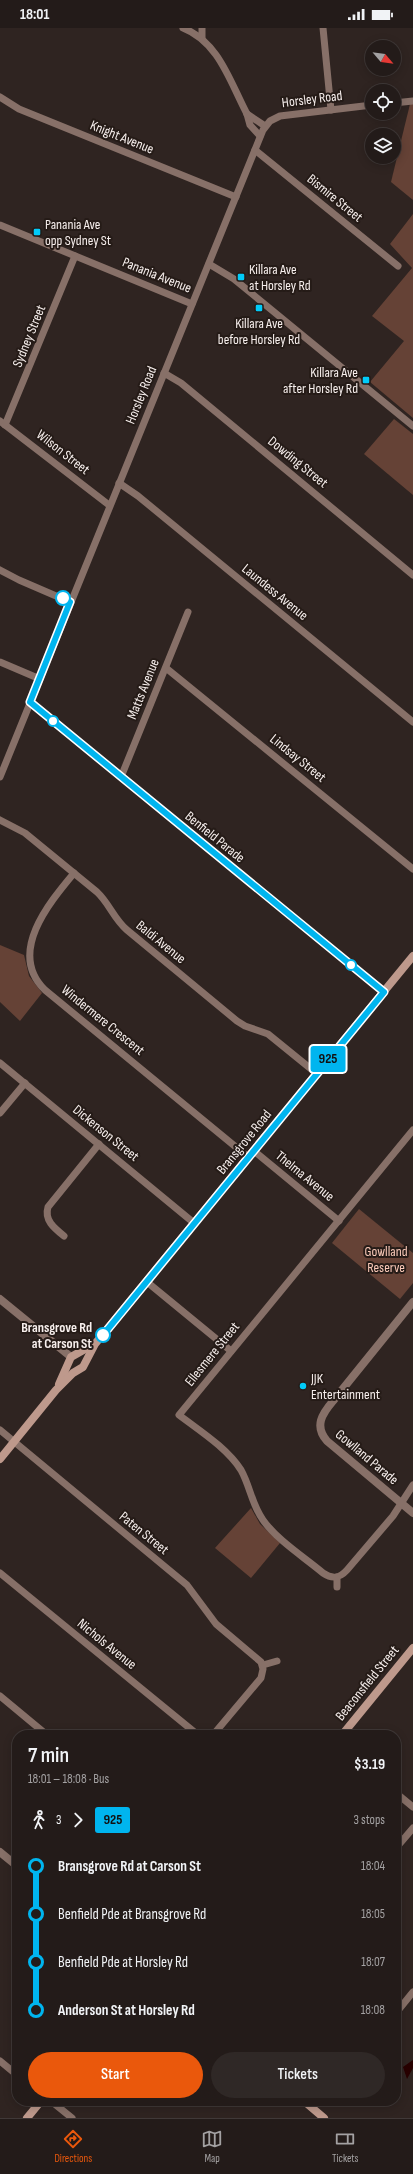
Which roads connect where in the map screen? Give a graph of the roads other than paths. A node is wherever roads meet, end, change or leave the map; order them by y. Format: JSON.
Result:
{"nodes":[{"id":1,"x":183,"y":28,"type":"edge"},
{"id":2,"x":202,"y":28,"type":"edge"},
{"id":3,"x":323,"y":28,"type":"edge"},
{"id":4,"x":202,"y":38,"type":"junction"},
{"id":5,"x":0,"y":97,"type":"edge"},
{"id":6,"x":413,"y":101,"type":"edge"},
{"id":7,"x":401,"y":102,"type":"edge"},
{"id":8,"x":365,"y":107,"type":"edge"},
{"id":9,"x":330,"y":110,"type":"junction"},
{"id":10,"x":247,"y":114,"type":"junction"},
{"id":11,"x":265,"y":126,"type":"junction"},
{"id":12,"x":260,"y":136,"type":"junction"},
{"id":13,"x":255,"y":150,"type":"junction"},
{"id":14,"x":236,"y":197,"type":"junction"},
{"id":15,"x":0,"y":225,"type":"edge"},
{"id":16,"x":75,"y":256,"type":"junction"},
{"id":17,"x":209,"y":264,"type":"junction"},
{"id":18,"x":398,"y":266,"type":"dead end"},
{"id":19,"x":192,"y":304,"type":"junction"},
{"id":20,"x":164,"y":373,"type":"junction"},
{"id":21,"x":3,"y":423,"type":"edge"},
{"id":22,"x":413,"y":426,"type":"edge"},
{"id":23,"x":119,"y":483,"type":"junction"},
{"id":24,"x":110,"y":505,"type":"junction"},
{"id":25,"x":0,"y":570,"type":"edge"},
{"id":26,"x":413,"y":574,"type":"edge"},
{"id":27,"x":70,"y":602,"type":"junction"},
{"id":28,"x":188,"y":612,"type":"dead end"},
{"id":29,"x":0,"y":662,"type":"edge"},
{"id":30,"x":166,"y":668,"type":"junction"},
{"id":31,"x":40,"y":679,"type":"junction"},
{"id":32,"x":30,"y":702,"type":"junction"},
{"id":33,"x":413,"y":722,"type":"edge"},
{"id":34,"x":1,"y":772,"type":"edge"},
{"id":35,"x":121,"y":777,"type":"junction"},
{"id":36,"x":0,"y":820,"type":"edge"},
{"id":37,"x":413,"y":869,"type":"edge"},
{"id":38,"x":74,"y":873,"type":"junction"},
{"id":39,"x":413,"y":956,"type":"edge"},
{"id":40,"x":384,"y":992,"type":"junction"},
{"id":41,"x":0,"y":1063,"type":"edge"},
{"id":42,"x":316,"y":1073,"type":"junction"},
{"id":43,"x":24,"y":1083,"type":"junction"},
{"id":44,"x":0,"y":1113,"type":"edge"},
{"id":45,"x":413,"y":1130,"type":"edge"},
{"id":46,"x":98,"y":1144,"type":"junction"},
{"id":47,"x":254,"y":1151,"type":"junction"},
{"id":48,"x":248,"y":1157,"type":"junction"},
{"id":49,"x":339,"y":1220,"type":"junction"},
{"id":50,"x":194,"y":1223,"type":"junction"},
{"id":51,"x":64,"y":1236,"type":"dead end"},
{"id":52,"x":147,"y":1282,"type":"junction"},
{"id":53,"x":0,"y":1299,"type":"edge"},
{"id":54,"x":413,"y":1302,"type":"edge"},
{"id":55,"x":95,"y":1344,"type":"junction"},
{"id":56,"x":231,"y":1351,"type":"junction"},
{"id":57,"x":73,"y":1357,"type":"junction"},
{"id":58,"x":81,"y":1367,"type":"junction"},
{"id":59,"x":56,"y":1390,"type":"junction"},
{"id":60,"x":0,"y":1430,"type":"edge"},
{"id":61,"x":14,"y":1442,"type":"junction"},
{"id":62,"x":0,"y":1459,"type":"edge"},
{"id":63,"x":413,"y":1485,"type":"edge"},
{"id":64,"x":401,"y":1503,"type":"junction"},
{"id":65,"x":413,"y":1513,"type":"edge"},
{"id":66,"x":0,"y":1573,"type":"edge"},
{"id":67,"x":337,"y":1577,"type":"junction"},
{"id":68,"x":337,"y":1587,"type":"dead end"},
{"id":69,"x":413,"y":1648,"type":"edge"},
{"id":70,"x":277,"y":1661,"type":"dead end"},
{"id":71,"x":263,"y":1665,"type":"junction"},
{"id":72,"x":0,"y":1696,"type":"edge"},
{"id":73,"x":41,"y":1730,"type":"edge"},
{"id":74,"x":192,"y":1730,"type":"edge"},
{"id":75,"x":217,"y":1730,"type":"edge"},
{"id":76,"x":346,"y":1730,"type":"edge"},
{"id":77,"x":401,"y":1797,"type":"edge"},
{"id":78,"x":413,"y":1807,"type":"edge"},
{"id":79,"x":413,"y":1828,"type":"edge"},
{"id":80,"x":401,"y":1842,"type":"edge"},
{"id":81,"x":0,"y":1852,"type":"edge"},
{"id":82,"x":12,"y":1862,"type":"edge"},
{"id":83,"x":413,"y":1992,"type":"edge"},
{"id":84,"x":401,"y":2007,"type":"edge"},
{"id":85,"x":0,"y":2061,"type":"edge"},
{"id":86,"x":12,"y":2071,"type":"edge"},
{"id":87,"x":37,"y":2106,"type":"edge"},
{"id":88,"x":57,"y":2106,"type":"edge"},
{"id":89,"x":310,"y":2106,"type":"edge"},
{"id":90,"x":27,"y":2118,"type":"edge"},
{"id":91,"x":72,"y":2118,"type":"edge"},
{"id":92,"x":324,"y":2118,"type":"edge"}],
"edges":[{"from":1,"to":4,"type":"street"},
{"from":2,"to":4,"type":"street"},
{"from":3,"to":9,"type":"street"},
{"from":4,"to":10,"type":"street"},
{"from":5,"to":14,"type":"street","name":"Knight Avenue"},
{"from":6,"to":7,"type":"street"},
{"from":8,"to":9,"type":"street","name":"Horsley Road"},
{"from":9,"to":11,"type":"street","name":"Horsley Road"},
{"from":10,"to":11,"type":"street"},
{"from":10,"to":12,"type":"street"},
{"from":11,"to":12,"type":"street","name":"Horsley Road"},
{"from":12,"to":13,"type":"street","name":"Horsley Road"},
{"from":13,"to":14,"type":"street","name":"Horsley Road"},
{"from":13,"to":18,"type":"street","name":"Bismire Street"},
{"from":14,"to":17,"type":"street","name":"Horsley Road"},
{"from":15,"to":16,"type":"street","name":"Panania Avenue"},
{"from":16,"to":19,"type":"street","name":"Panania Avenue"},
{"from":16,"to":21,"type":"street","name":"Sydney Street"},
{"from":17,"to":19,"type":"street","name":"Horsley Road"},
{"from":17,"to":22,"type":"street"},
{"from":19,"to":20,"type":"street","name":"Horsley Road"},
{"from":20,"to":23,"type":"street","name":"Horsley Road"},
{"from":20,"to":26,"type":"street","name":"Dowding Street"},
{"from":21,"to":24,"type":"street","name":"Wilson Street"},
{"from":23,"to":24,"type":"street","name":"Horsley Road"},
{"from":23,"to":33,"type":"street","name":"Laundess Avenue"},
{"from":24,"to":27,"type":"street","name":"Horsley Road"},
{"from":25,"to":27,"type":"street"},
{"from":27,"to":31,"type":"street","name":"Horsley Road"},
{"from":28,"to":30,"type":"street","name":"Matts Avenue"},
{"from":29,"to":31,"type":"street"},
{"from":30,"to":35,"type":"street","name":"Matts Avenue"},
{"from":30,"to":37,"type":"street","name":"Lindsay Street"},
{"from":31,"to":32,"type":"street","name":"Horsley Road"},
{"from":32,"to":34,"type":"street","name":"Horsley Road"},
{"from":32,"to":35,"type":"street","name":"Benfield Parade"},
{"from":35,"to":40,"type":"street","name":"Benfield Parade"},
{"from":36,"to":38,"type":"street","name":"Baldi Avenue"},
{"from":38,"to":42,"type":"street","name":"Baldi Avenue"},
{"from":38,"to":48,"type":"street","name":"Windermere Crescent"},
{"from":39,"to":40,"type":"main road","name":"Bransgrove Road"},
{"from":40,"to":42,"type":"main road","name":"Bransgrove Road"},
{"from":41,"to":43,"type":"street","name":"Dickenson Street"},
{"from":42,"to":47,"type":"main road","name":"Bransgrove Road"},
{"from":43,"to":44,"type":"street"},
{"from":43,"to":46,"type":"street","name":"Dickenson Street"},
{"from":45,"to":49,"type":"street","name":"Ellesmere Street"},
{"from":46,"to":50,"type":"street","name":"Dickenson Street"},
{"from":46,"to":51,"type":"street"},
{"from":47,"to":48,"type":"main road","name":"Bransgrove Road"},
{"from":47,"to":49,"type":"street","name":"Thelma Avenue"},
{"from":48,"to":50,"type":"main road","name":"Bransgrove Road"},
{"from":49,"to":56,"type":"street","name":"Ellesmere Street"},
{"from":50,"to":52,"type":"main road","name":"Bransgrove Road"},
{"from":52,"to":55,"type":"main road","name":"Bransgrove Road"},
{"from":52,"to":56,"type":"street"},
{"from":53,"to":57,"type":"street"},
{"from":54,"to":64,"type":"street","name":"Gowlland Parade"},
{"from":55,"to":57,"type":"main road","name":"Bransgrove Road"},
{"from":55,"to":58,"type":"main road","name":"Bransgrove Road"},
{"from":56,"to":67,"type":"street","name":"Ellesmere Street"},
{"from":57,"to":58,"type":"main road"},
{"from":57,"to":58,"type":"main road"},
{"from":57,"to":59,"type":"main road","name":"Bransgrove Road"},
{"from":58,"to":59,"type":"main road","name":"Bransgrove Road"},
{"from":59,"to":61,"type":"main road","name":"Bransgrove Road"},
{"from":60,"to":61,"type":"street","name":"Paten Street"},
{"from":61,"to":62,"type":"main road","name":"Bransgrove Road"},
{"from":61,"to":71,"type":"street","name":"Paten Street"},
{"from":63,"to":64,"type":"street"},
{"from":64,"to":65,"type":"street","name":"Gowlland Parade"},
{"from":64,"to":67,"type":"street"},
{"from":66,"to":74,"type":"street","name":"Nichols Avenue"},
{"from":67,"to":68,"type":"street"},
{"from":69,"to":76,"type":"main road","name":"Beaconsfield Street"},
{"from":70,"to":71,"type":"street"},
{"from":71,"to":75,"type":"street"},
{"from":72,"to":73,"type":"street"},
{"from":77,"to":78,"type":"street"},
{"from":79,"to":80,"type":"street"},
{"from":81,"to":82,"type":"street"},
{"from":83,"to":84,"type":"street"},
{"from":85,"to":86,"type":"street"},
{"from":87,"to":90,"type":"main road"},
{"from":88,"to":91,"type":"street"},
{"from":89,"to":92,"type":"main road"}]}
